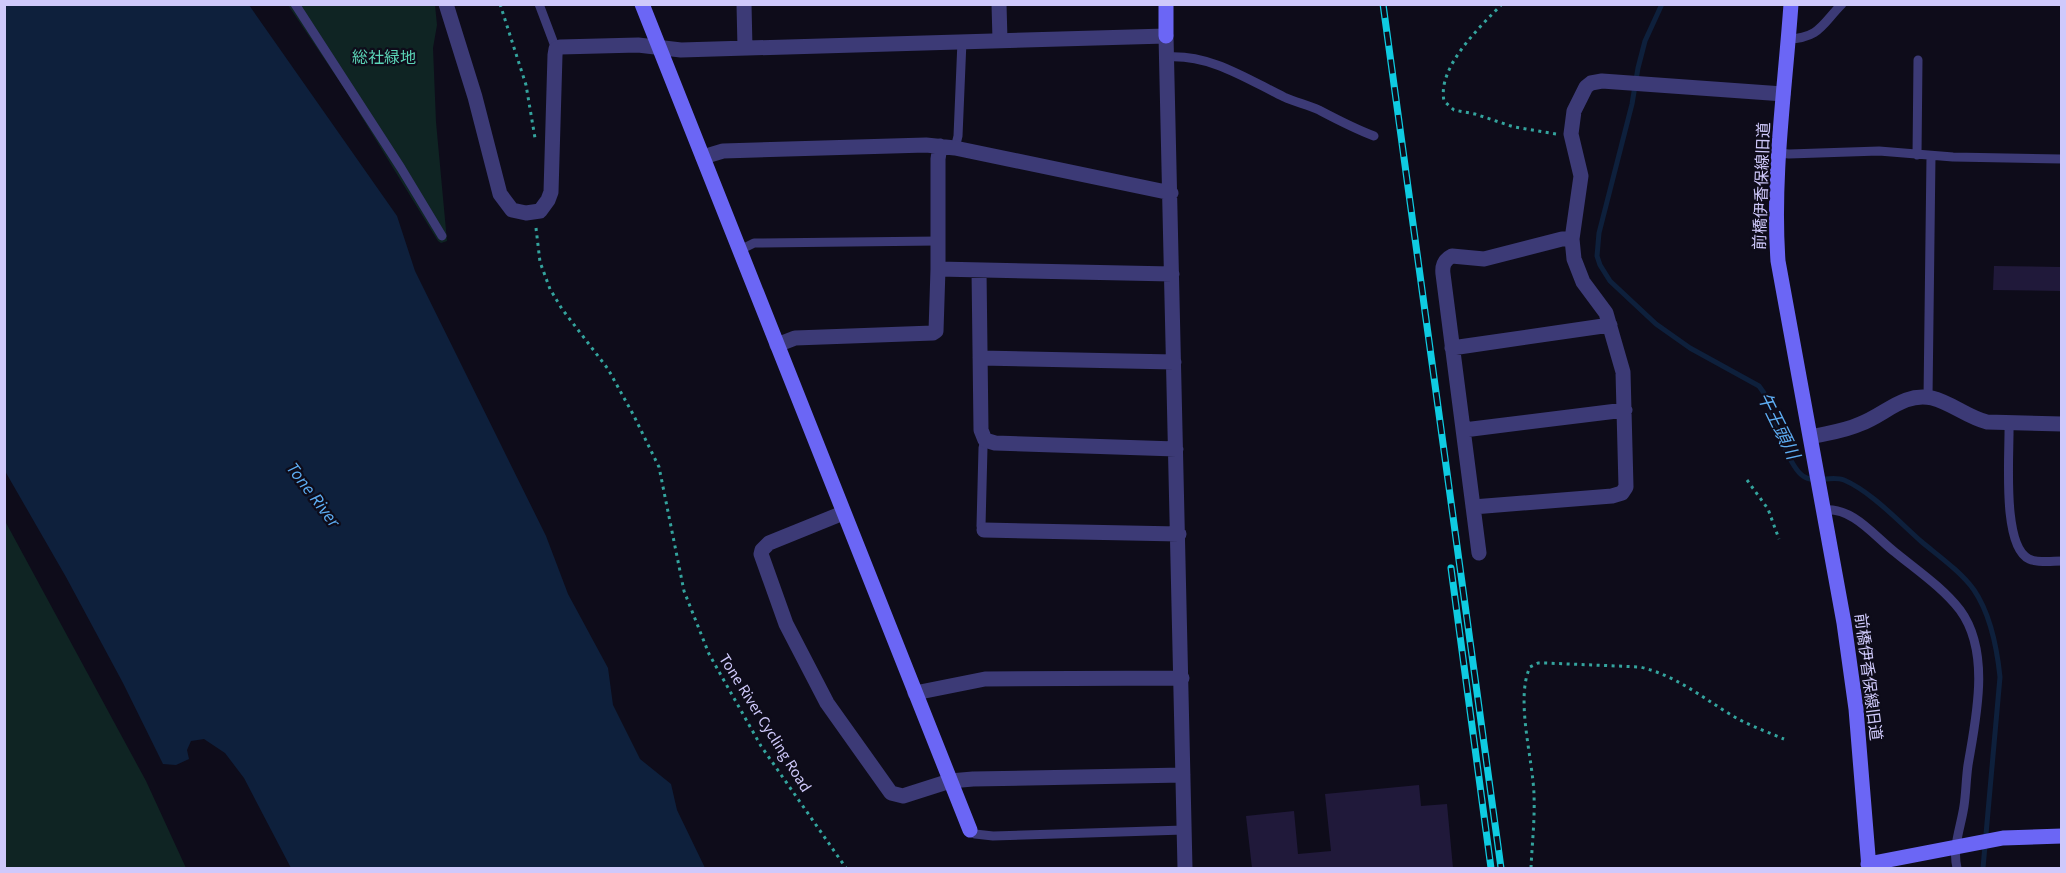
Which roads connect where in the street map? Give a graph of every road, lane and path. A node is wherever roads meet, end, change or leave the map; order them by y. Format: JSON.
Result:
{"nodes":[{"id":1,"x":294,"y":4,"type":"edge"},
{"id":2,"x":446,"y":4,"type":"edge"},
{"id":3,"x":500,"y":4,"type":"edge"},
{"id":4,"x":539,"y":4,"type":"edge"},
{"id":5,"x":642,"y":4,"type":"edge"},
{"id":6,"x":744,"y":4,"type":"edge"},
{"id":7,"x":999,"y":4,"type":"edge"},
{"id":8,"x":1166,"y":4,"type":"edge"},
{"id":9,"x":1502,"y":4,"type":"edge"},
{"id":10,"x":1791,"y":4,"type":"edge"},
{"id":11,"x":1842,"y":4,"type":"edge"},
{"id":12,"x":1166,"y":36,"type":"junction"},
{"id":13,"x":1788,"y":39,"type":"junction"},
{"id":14,"x":1000,"y":40,"type":"junction"},
{"id":15,"x":962,"y":41,"type":"junction"},
{"id":16,"x":659,"y":48,"type":"junction"},
{"id":17,"x":746,"y":48,"type":"junction"},
{"id":18,"x":556,"y":50,"type":"junction"},
{"id":19,"x":1167,"y":57,"type":"junction"},
{"id":20,"x":1918,"y":60,"type":"dead end"},
{"id":21,"x":1784,"y":94,"type":"junction"},
{"id":22,"x":1564,"y":135,"type":"dead end"},
{"id":23,"x":1374,"y":136,"type":"dead end"},
{"id":24,"x":536,"y":144,"type":"dead end"},
{"id":25,"x":947,"y":147,"type":"junction"},
{"id":26,"x":1779,"y":153,"type":"junction"},
{"id":27,"x":1917,"y":154,"type":"junction"},
{"id":28,"x":1931,"y":156,"type":"junction"},
{"id":29,"x":703,"y":157,"type":"junction"},
{"id":30,"x":2061,"y":159,"type":"edge"},
{"id":31,"x":1171,"y":193,"type":"junction"},
{"id":32,"x":535,"y":222,"type":"dead end"},
{"id":33,"x":442,"y":236,"type":"dead end"},
{"id":34,"x":1572,"y":239,"type":"junction"},
{"id":35,"x":938,"y":241,"type":"junction"},
{"id":36,"x":740,"y":250,"type":"junction"},
{"id":37,"x":938,"y":269,"type":"junction"},
{"id":38,"x":979,"y":270,"type":"junction"},
{"id":39,"x":1172,"y":274,"type":"junction"},
{"id":40,"x":1610,"y":326,"type":"junction"},
{"id":41,"x":777,"y":345,"type":"junction"},
{"id":42,"x":1452,"y":348,"type":"junction"},
{"id":43,"x":980,"y":358,"type":"junction"},
{"id":44,"x":1174,"y":362,"type":"junction"},
{"id":45,"x":1928,"y":398,"type":"junction"},
{"id":46,"x":1625,"y":410,"type":"junction"},
{"id":47,"x":2009,"y":423,"type":"junction"},
{"id":48,"x":2061,"y":424,"type":"edge"},
{"id":49,"x":1464,"y":430,"type":"junction"},
{"id":50,"x":1811,"y":437,"type":"junction"},
{"id":51,"x":986,"y":440,"type":"junction"},
{"id":52,"x":1176,"y":449,"type":"junction"},
{"id":53,"x":1748,"y":480,"type":"dead end"},
{"id":54,"x":1473,"y":507,"type":"junction"},
{"id":55,"x":1824,"y":510,"type":"junction"},
{"id":56,"x":843,"y":513,"type":"junction"},
{"id":57,"x":984,"y":530,"type":"joint"},
{"id":58,"x":1179,"y":534,"type":"junction"},
{"id":59,"x":1779,"y":539,"type":"dead end"},
{"id":60,"x":1479,"y":553,"type":"dead end"},
{"id":61,"x":2061,"y":561,"type":"edge"},
{"id":62,"x":1182,"y":678,"type":"junction"},
{"id":63,"x":915,"y":693,"type":"junction"},
{"id":64,"x":1784,"y":739,"type":"dead end"},
{"id":65,"x":1183,"y":775,"type":"junction"},
{"id":66,"x":950,"y":781,"type":"junction"},
{"id":67,"x":970,"y":830,"type":"joint"},
{"id":68,"x":1184,"y":830,"type":"junction"},
{"id":69,"x":2061,"y":836,"type":"edge"},
{"id":70,"x":1958,"y":846,"type":"junction"},
{"id":71,"x":1869,"y":866,"type":"edge"},
{"id":72,"x":846,"y":868,"type":"edge"},
{"id":73,"x":1185,"y":868,"type":"edge"},
{"id":74,"x":1531,"y":868,"type":"edge"},
{"id":75,"x":1957,"y":868,"type":"edge"}],
"edges":[{"from":1,"to":33,"type":"lane"},
{"from":2,"to":18,"type":"street"},
{"from":3,"to":24,"type":"path"},
{"from":4,"to":18,"type":"lane"},
{"from":5,"to":16,"type":"street"},
{"from":6,"to":17,"type":"street"},
{"from":7,"to":14,"type":"street"},
{"from":8,"to":12,"type":"street"},
{"from":9,"to":22,"type":"path"},
{"from":10,"to":13,"type":"street","name":"前橋伊香保線旧道"},
{"from":11,"to":13,"type":"lane"},
{"from":12,"to":14,"type":"street"},
{"from":12,"to":19,"type":"street"},
{"from":13,"to":21,"type":"street","name":"前橋伊香保線旧道"},
{"from":14,"to":15,"type":"street"},
{"from":15,"to":17,"type":"street"},
{"from":15,"to":25,"type":"lane"},
{"from":16,"to":17,"type":"street"},
{"from":16,"to":18,"type":"street"},
{"from":16,"to":29,"type":"street"},
{"from":19,"to":23,"type":"lane"},
{"from":19,"to":31,"type":"street"},
{"from":20,"to":27,"type":"lane"},
{"from":21,"to":26,"type":"street","name":"前橋伊香保線旧道"},
{"from":21,"to":34,"type":"street"},
{"from":25,"to":29,"type":"street"},
{"from":25,"to":31,"type":"street"},
{"from":25,"to":35,"type":"street"},
{"from":26,"to":27,"type":"lane"},
{"from":26,"to":50,"type":"street","name":"前橋伊香保線旧道"},
{"from":27,"to":28,"type":"lane"},
{"from":28,"to":30,"type":"lane"},
{"from":28,"to":45,"type":"lane"},
{"from":29,"to":36,"type":"street"},
{"from":31,"to":39,"type":"street"},
{"from":32,"to":72,"type":"path","name":"Tone River Cycling Road"},
{"from":34,"to":40,"type":"street"},
{"from":34,"to":42,"type":"street"},
{"from":35,"to":36,"type":"lane"},
{"from":35,"to":37,"type":"street"},
{"from":36,"to":41,"type":"street"},
{"from":37,"to":38,"type":"street"},
{"from":37,"to":41,"type":"street"},
{"from":38,"to":39,"type":"street"},
{"from":38,"to":43,"type":"street"},
{"from":39,"to":44,"type":"street"},
{"from":40,"to":42,"type":"street"},
{"from":40,"to":46,"type":"street"},
{"from":41,"to":56,"type":"street"},
{"from":42,"to":49,"type":"street"},
{"from":43,"to":44,"type":"street"},
{"from":43,"to":51,"type":"street"},
{"from":44,"to":52,"type":"street"},
{"from":45,"to":47,"type":"street"},
{"from":45,"to":50,"type":"street"},
{"from":46,"to":49,"type":"street"},
{"from":46,"to":54,"type":"street"},
{"from":47,"to":48,"type":"street"},
{"from":47,"to":61,"type":"lane"},
{"from":49,"to":54,"type":"street"},
{"from":50,"to":55,"type":"street","name":"前橋伊香保線旧道"},
{"from":51,"to":52,"type":"street"},
{"from":51,"to":57,"type":"lane"},
{"from":52,"to":58,"type":"street"},
{"from":53,"to":59,"type":"path"},
{"from":54,"to":60,"type":"street"},
{"from":55,"to":70,"type":"lane"},
{"from":55,"to":71,"type":"street","name":"前橋伊香保線旧道"},
{"from":56,"to":63,"type":"street"},
{"from":56,"to":66,"type":"street"},
{"from":57,"to":58,"type":"street"},
{"from":58,"to":62,"type":"street"},
{"from":62,"to":63,"type":"street"},
{"from":62,"to":65,"type":"street"},
{"from":63,"to":66,"type":"street"},
{"from":64,"to":74,"type":"path"},
{"from":65,"to":66,"type":"street"},
{"from":65,"to":68,"type":"street"},
{"from":66,"to":67,"type":"street"},
{"from":67,"to":68,"type":"lane"},
{"from":68,"to":73,"type":"street"},
{"from":69,"to":70,"type":"street"},
{"from":70,"to":71,"type":"street"},
{"from":70,"to":75,"type":"lane"}]}
